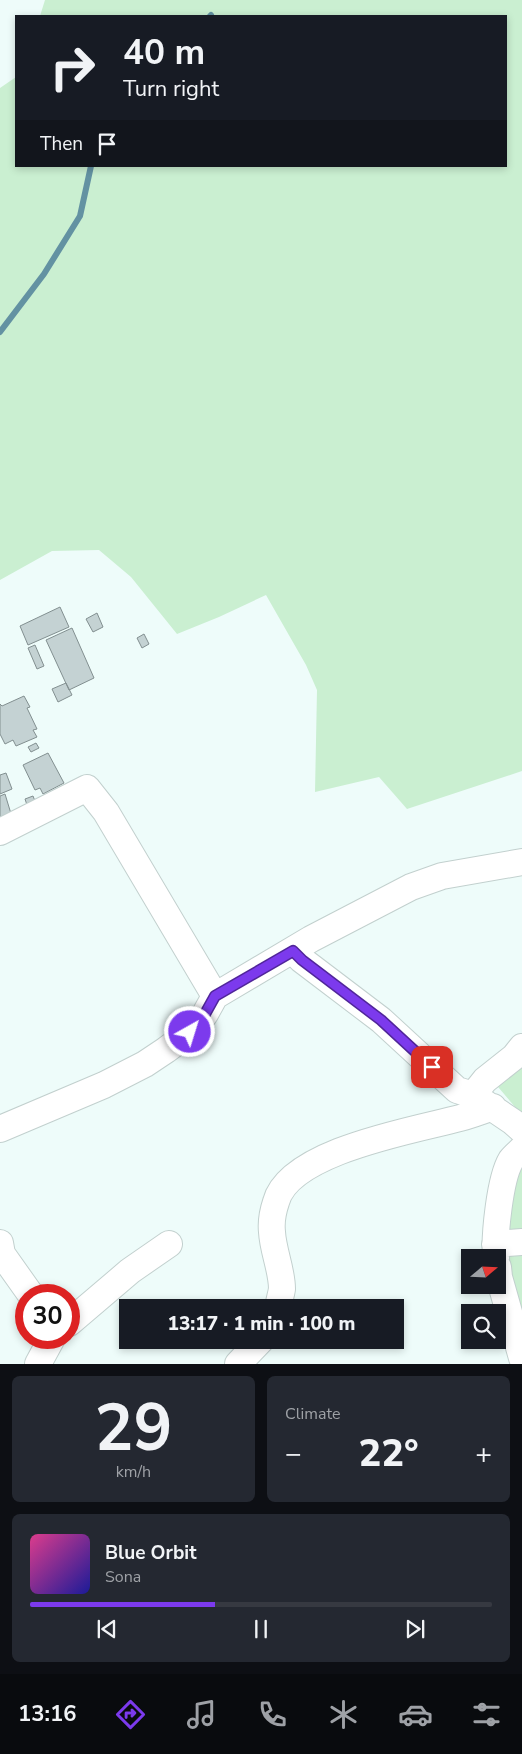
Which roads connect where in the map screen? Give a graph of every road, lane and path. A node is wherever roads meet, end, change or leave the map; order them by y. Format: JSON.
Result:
{"nodes":[{"id":1,"x":0,"y":832,"type":"edge"},
{"id":2,"x":522,"y":862,"type":"edge"},
{"id":3,"x":293,"y":951,"type":"junction"},
{"id":4,"x":215,"y":996,"type":"junction"},
{"id":5,"x":522,"y":1047,"type":"edge"},
{"id":6,"x":483,"y":1101,"type":"junction"},
{"id":7,"x":0,"y":1129,"type":"edge"},
{"id":8,"x":522,"y":1130,"type":"edge"},
{"id":9,"x":522,"y":1148,"type":"edge"},
{"id":10,"x":522,"y":1242,"type":"edge"},
{"id":11,"x":0,"y":1243,"type":"edge"},
{"id":12,"x":169,"y":1244,"type":"dead end"},
{"id":13,"x":497,"y":1249,"type":"edge"},
{"id":14,"x":506,"y":1251,"type":"edge"},
{"id":15,"x":22,"y":1284,"type":"edge"},
{"id":16,"x":504,"y":1294,"type":"edge"},
{"id":17,"x":280,"y":1299,"type":"edge"},
{"id":18,"x":80,"y":1314,"type":"edge"},
{"id":19,"x":46,"y":1349,"type":"edge"},
{"id":20,"x":252,"y":1349,"type":"edge"},
{"id":21,"x":522,"y":1358,"type":"edge"},
{"id":22,"x":38,"y":1364,"type":"edge"},
{"id":23,"x":238,"y":1364,"type":"edge"}],
"edges":[{"from":1,"to":4,"type":"street"},
{"from":2,"to":3,"type":"street"},
{"from":3,"to":4,"type":"street"},
{"from":3,"to":6,"type":"street"},
{"from":4,"to":7,"type":"street"},
{"from":5,"to":6,"type":"street"},
{"from":6,"to":8,"type":"street"},
{"from":6,"to":17,"type":"street"},
{"from":9,"to":13,"type":"street"},
{"from":10,"to":14,"type":"street"},
{"from":11,"to":15,"type":"street"},
{"from":12,"to":18,"type":"street"},
{"from":16,"to":21,"type":"street"},
{"from":19,"to":22,"type":"street"},
{"from":20,"to":23,"type":"street"}]}
